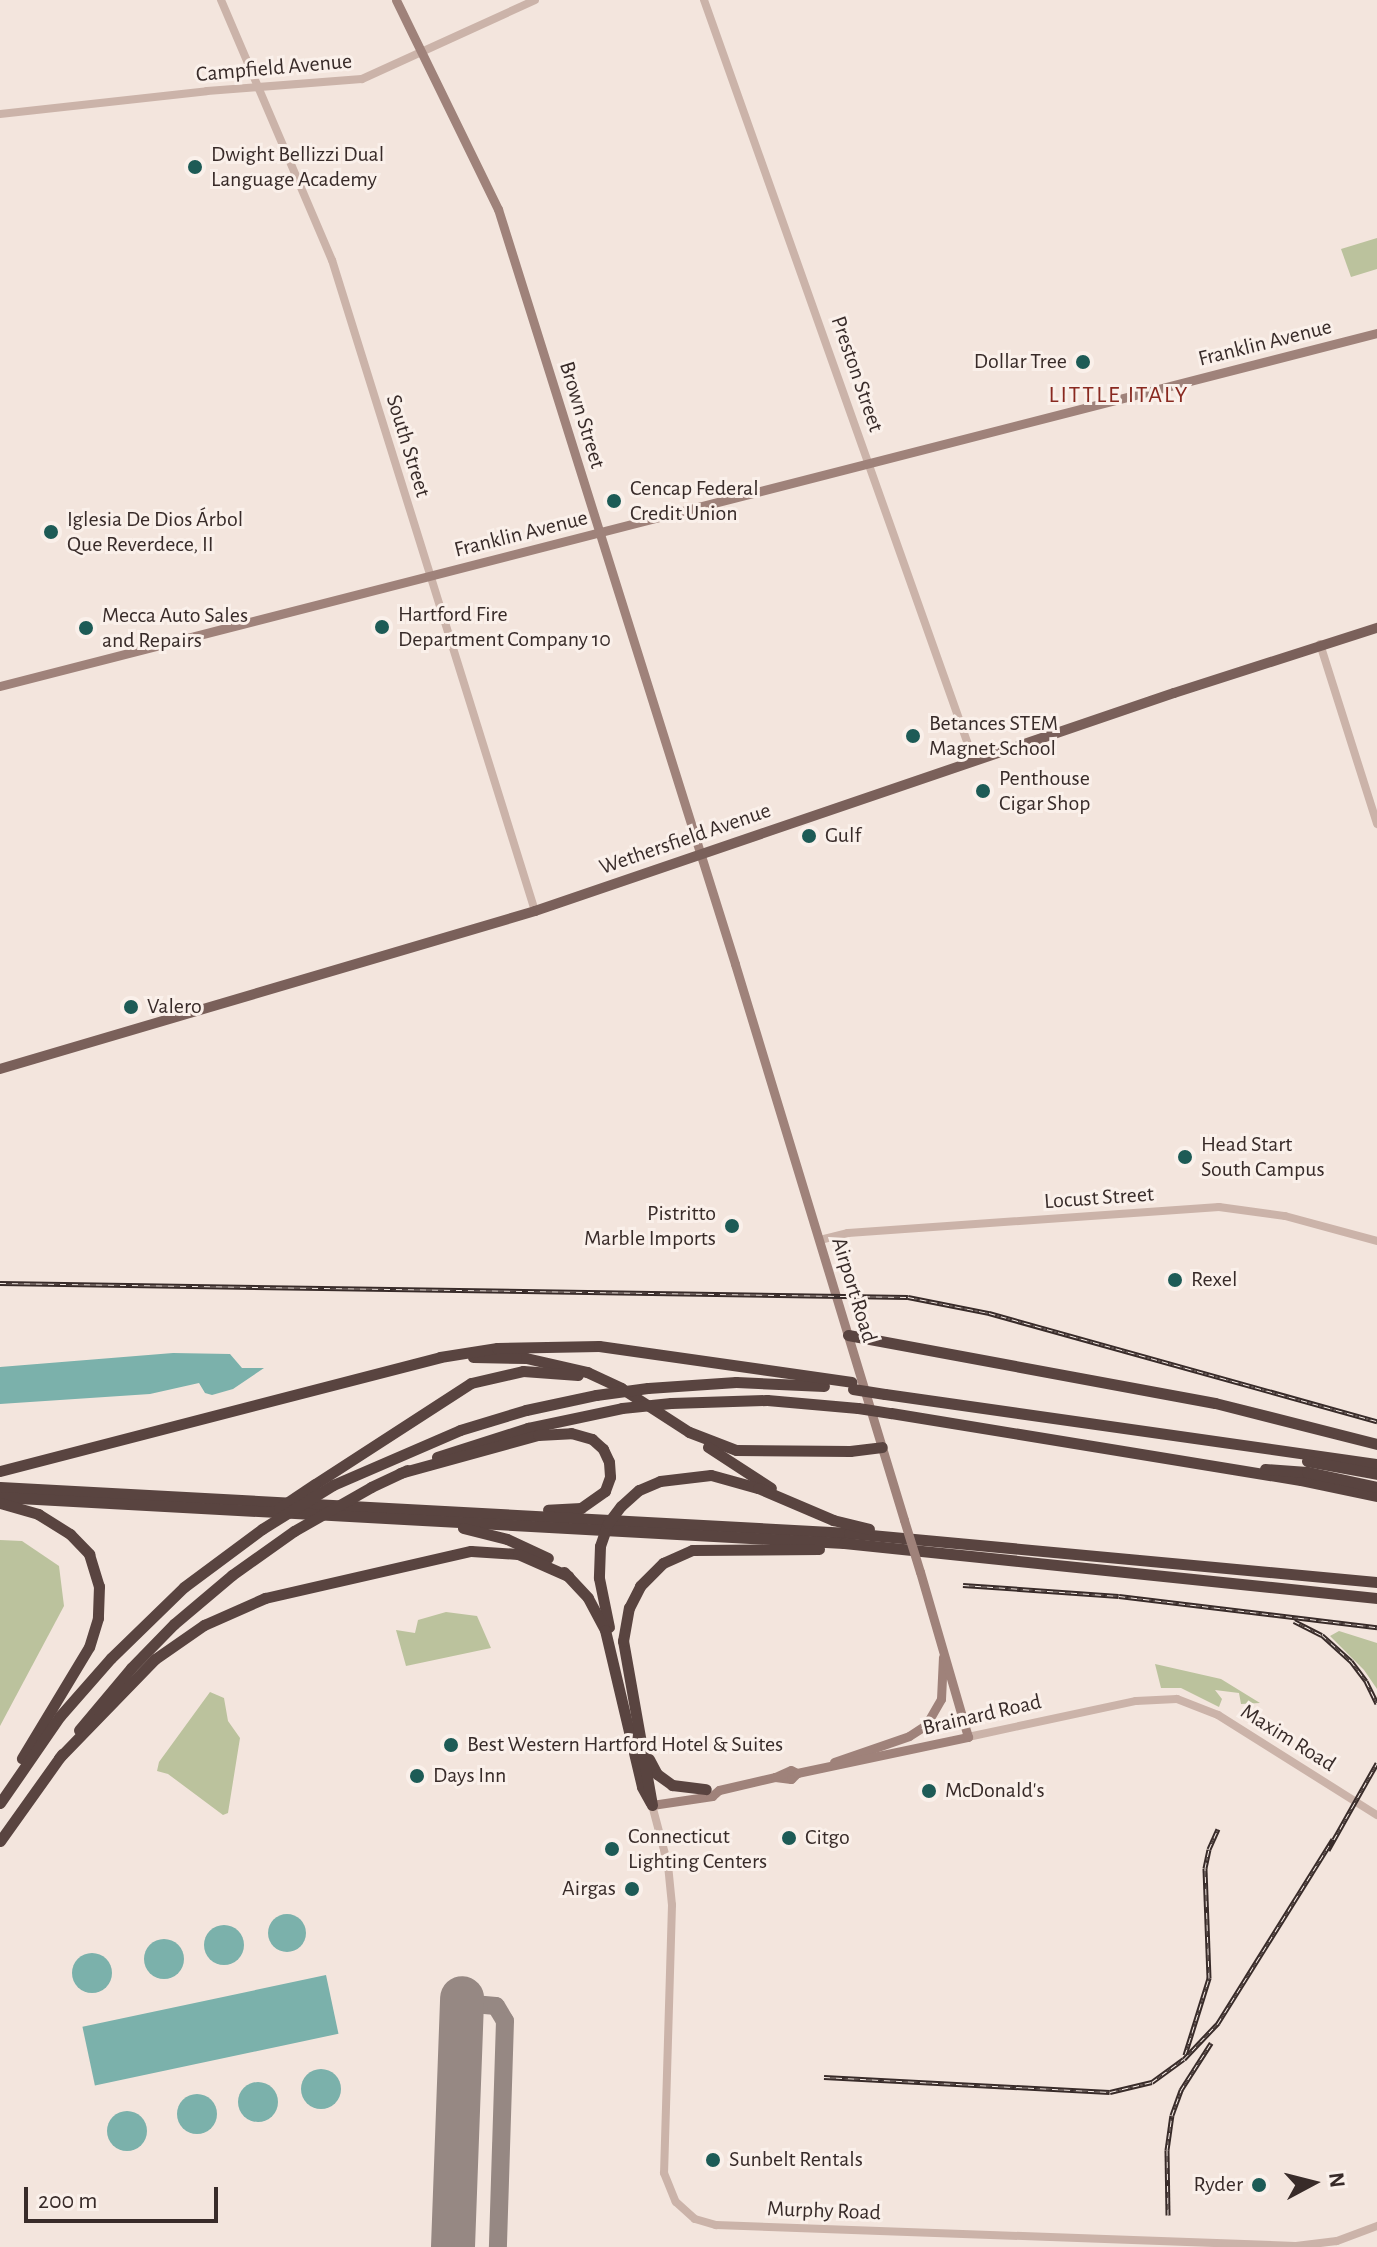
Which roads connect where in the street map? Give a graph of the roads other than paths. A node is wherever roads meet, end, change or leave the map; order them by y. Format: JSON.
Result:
{"nodes":[{"id":1,"x":221,"y":0,"type":"edge"},
{"id":2,"x":396,"y":0,"type":"edge"},
{"id":3,"x":535,"y":0,"type":"edge"},
{"id":4,"x":704,"y":0,"type":"edge"},
{"id":5,"x":421,"y":54,"type":"junction"},
{"id":6,"x":258,"y":87,"type":"junction"},
{"id":7,"x":0,"y":114,"type":"edge"},
{"id":8,"x":1377,"y":333,"type":"edge"},
{"id":9,"x":868,"y":463,"type":"junction"},
{"id":10,"x":600,"y":532,"type":"junction"},
{"id":11,"x":429,"y":576,"type":"junction"},
{"id":12,"x":1377,"y":628,"type":"edge"},
{"id":13,"x":1320,"y":644,"type":"junction"},
{"id":14,"x":0,"y":686,"type":"edge"},
{"id":15,"x":974,"y":761,"type":"junction"},
{"id":16,"x":1377,"y":824,"type":"edge"},
{"id":17,"x":700,"y":855,"type":"junction"},
{"id":18,"x":535,"y":911,"type":"junction"},
{"id":19,"x":0,"y":1069,"type":"edge"},
{"id":20,"x":820,"y":1240,"type":"junction"},
{"id":21,"x":1377,"y":1241,"type":"edge"},
{"id":22,"x":848,"y":1335,"type":"junction"},
{"id":23,"x":369,"y":1376,"type":"junction"},
{"id":24,"x":852,"y":1386,"type":"junction"},
{"id":25,"x":641,"y":1402,"type":"junction"},
{"id":26,"x":1144,"y":1430,"type":"junction"},
{"id":27,"x":689,"y":1432,"type":"junction"},
{"id":28,"x":1377,"y":1444,"type":"edge"},
{"id":29,"x":882,"y":1447,"type":"junction"},
{"id":30,"x":1377,"y":1464,"type":"edge"},
{"id":31,"x":1240,"y":1470,"type":"junction"},
{"id":32,"x":0,"y":1471,"type":"edge"},
{"id":33,"x":400,"y":1473,"type":"junction"},
{"id":34,"x":1377,"y":1474,"type":"edge"},
{"id":35,"x":0,"y":1487,"type":"edge"},
{"id":36,"x":1377,"y":1487,"type":"edge"},
{"id":37,"x":1377,"y":1496,"type":"edge"},
{"id":38,"x":0,"y":1497,"type":"edge"},
{"id":39,"x":789,"y":1499,"type":"junction"},
{"id":40,"x":0,"y":1503,"type":"edge"},
{"id":41,"x":403,"y":1514,"type":"junction"},
{"id":42,"x":257,"y":1529,"type":"junction"},
{"id":43,"x":988,"y":1545,"type":"junction"},
{"id":44,"x":892,"y":1547,"type":"junction"},
{"id":45,"x":568,"y":1576,"type":"junction"},
{"id":46,"x":1377,"y":1582,"type":"edge"},
{"id":47,"x":1377,"y":1598,"type":"edge"},
{"id":48,"x":944,"y":1654,"type":"junction"},
{"id":49,"x":616,"y":1667,"type":"junction"},
{"id":50,"x":1177,"y":1699,"type":"joint"},
{"id":51,"x":968,"y":1737,"type":"junction"},
{"id":52,"x":644,"y":1743,"type":"junction"},
{"id":53,"x":59,"y":1758,"type":"junction"},
{"id":54,"x":820,"y":1768,"type":"junction"},
{"id":55,"x":701,"y":1793,"type":"junction"},
{"id":56,"x":0,"y":1803,"type":"edge"},
{"id":57,"x":652,"y":1805,"type":"junction"},
{"id":58,"x":1377,"y":1815,"type":"edge"},
{"id":59,"x":0,"y":1841,"type":"edge"},
{"id":60,"x":1377,"y":2226,"type":"edge"}],
"edges":[{"from":1,"to":6,"type":"street","name":"South Street"},
{"from":2,"to":5,"type":"main road","name":"Brown Street"},
{"from":3,"to":5,"type":"street","name":"Campfield Avenue"},
{"from":4,"to":9,"type":"street","name":"Preston Street"},
{"from":5,"to":6,"type":"street","name":"Campfield Avenue"},
{"from":5,"to":10,"type":"main road","name":"Brown Street"},
{"from":6,"to":7,"type":"street","name":"Campfield Avenue"},
{"from":6,"to":11,"type":"street","name":"South Street"},
{"from":8,"to":9,"type":"main road","name":"Franklin Avenue"},
{"from":9,"to":10,"type":"main road","name":"Franklin Avenue"},
{"from":9,"to":15,"type":"street","name":"Preston Street"},
{"from":10,"to":11,"type":"main road","name":"Franklin Avenue"},
{"from":10,"to":17,"type":"main road","name":"Brown Street"},
{"from":11,"to":14,"type":"main road","name":"Franklin Avenue"},
{"from":11,"to":18,"type":"street","name":"South Street"},
{"from":12,"to":13,"type":"main road","name":"Wethersfield Avenue"},
{"from":13,"to":15,"type":"main road","name":"Wethersfield Avenue"},
{"from":13,"to":16,"type":"street"},
{"from":15,"to":17,"type":"main road","name":"Wethersfield Avenue"},
{"from":17,"to":18,"type":"main road","name":"Wethersfield Avenue"},
{"from":17,"to":20,"type":"main road","name":"Airport Road"},
{"from":18,"to":19,"type":"main road","name":"Wethersfield Avenue"},
{"from":20,"to":21,"type":"street","name":"Locust Street"},
{"from":20,"to":22,"type":"main road","name":"Airport Road"},
{"from":22,"to":28,"type":"highway"},
{"from":22,"to":29,"type":"main road","name":"Airport Road"},
{"from":23,"to":24,"type":"highway"},
{"from":23,"to":25,"type":"highway"},
{"from":23,"to":32,"type":"highway"},
{"from":24,"to":26,"type":"highway","bridge":true},
{"from":24,"to":42,"type":"highway","bridge":true},
{"from":25,"to":27,"type":"highway"},
{"from":25,"to":42,"type":"highway","bridge":true},
{"from":26,"to":30,"type":"highway"},
{"from":26,"to":34,"type":"highway"},
{"from":27,"to":29,"type":"highway"},
{"from":27,"to":39,"type":"highway"},
{"from":29,"to":48,"type":"main road","name":"Airport Road","bridge":true},
{"from":31,"to":33,"type":"highway","bridge":true},
{"from":31,"to":36,"type":"highway"},
{"from":31,"to":37,"type":"highway"},
{"from":33,"to":41,"type":"highway"},
{"from":33,"to":53,"type":"highway","bridge":true},
{"from":35,"to":41,"type":"highway"},
{"from":38,"to":41,"type":"highway"},
{"from":39,"to":43,"type":"highway"},
{"from":39,"to":49,"type":"highway","bridge":true},
{"from":40,"to":56,"type":"highway"},
{"from":41,"to":43,"type":"highway"},
{"from":41,"to":44,"type":"highway"},
{"from":41,"to":45,"type":"highway"},
{"from":42,"to":56,"type":"highway"},
{"from":43,"to":46,"type":"highway"},
{"from":44,"to":47,"type":"highway"},
{"from":44,"to":52,"type":"highway"},
{"from":45,"to":49,"type":"highway"},
{"from":45,"to":53,"type":"highway"},
{"from":48,"to":51,"type":"main road","name":"Airport Road"},
{"from":48,"to":54,"type":"main road"},
{"from":49,"to":57,"type":"highway"},
{"from":50,"to":51,"type":"street","name":"Brainard Road"},
{"from":50,"to":58,"type":"street","name":"Maxim Road"},
{"from":51,"to":54,"type":"main road","name":"Brainard Road"},
{"from":52,"to":55,"type":"highway"},
{"from":52,"to":57,"type":"highway"},
{"from":53,"to":59,"type":"highway"},
{"from":54,"to":55,"type":"main road","name":"Brainard Road"},
{"from":55,"to":57,"type":"main road","name":"Brainard Road"},
{"from":57,"to":60,"type":"street","name":"Murphy Road"}]}
